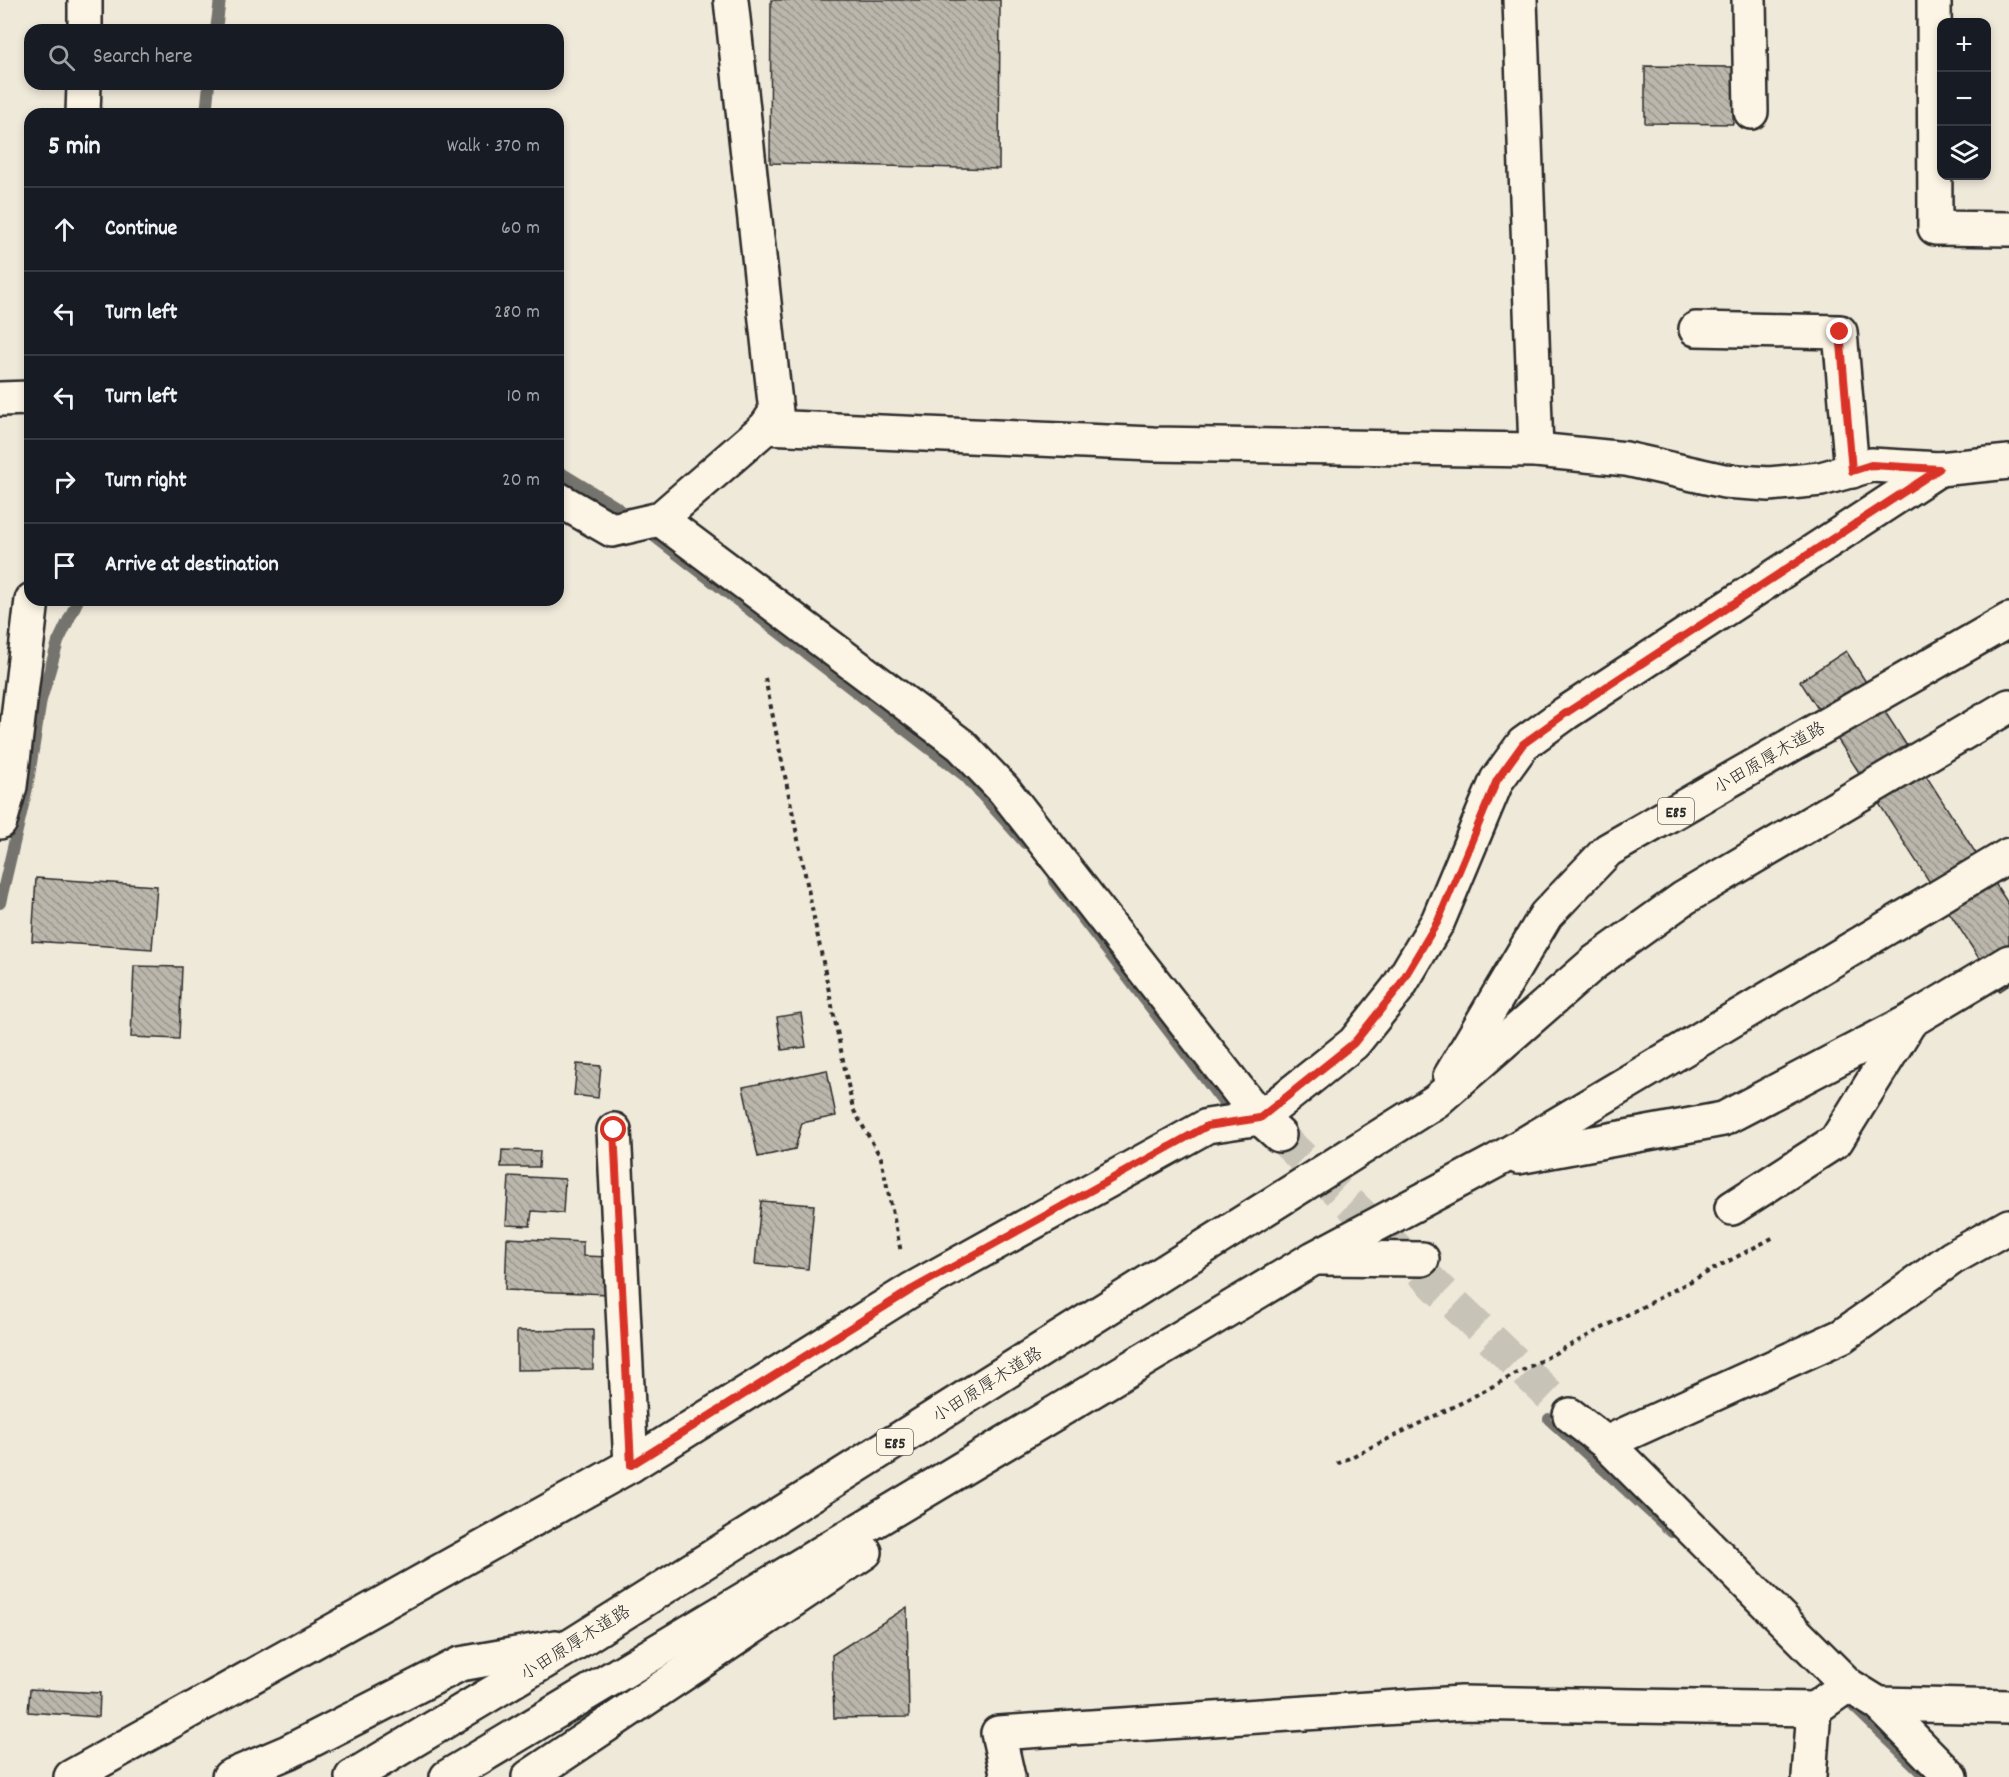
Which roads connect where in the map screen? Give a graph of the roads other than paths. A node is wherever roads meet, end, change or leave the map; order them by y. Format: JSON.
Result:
{"nodes":[{"id":1,"x":85,"y":0,"type":"edge"},
{"id":2,"x":731,"y":0,"type":"edge"},
{"id":3,"x":1521,"y":0,"type":"edge"},
{"id":4,"x":1749,"y":0,"type":"edge"},
{"id":5,"x":1934,"y":0,"type":"edge"},
{"id":6,"x":85,"y":24,"type":"edge"},
{"id":7,"x":84,"y":90,"type":"edge"},
{"id":8,"x":83,"y":108,"type":"edge"},
{"id":9,"x":1751,"y":112,"type":"dead end"},
{"id":10,"x":2009,"y":229,"type":"edge"},
{"id":11,"x":1696,"y":329,"type":"dead end"},
{"id":12,"x":24,"y":398,"type":"edge"},
{"id":13,"x":0,"y":399,"type":"edge"},
{"id":14,"x":766,"y":427,"type":"junction"},
{"id":15,"x":1536,"y":450,"type":"junction"},
{"id":16,"x":2009,"y":462,"type":"edge"},
{"id":17,"x":1939,"y":469,"type":"junction"},
{"id":18,"x":1852,"y":471,"type":"junction"},
{"id":19,"x":564,"y":502,"type":"edge"},
{"id":20,"x":660,"y":519,"type":"junction"},
{"id":21,"x":31,"y":606,"type":"edge"},
{"id":22,"x":2009,"y":620,"type":"edge"},
{"id":23,"x":2009,"y":706,"type":"edge"},
{"id":24,"x":0,"y":822,"type":"edge"},
{"id":25,"x":2009,"y":855,"type":"edge"},
{"id":26,"x":2009,"y":962,"type":"edge"},
{"id":27,"x":1910,"y":1022,"type":"junction"},
{"id":28,"x":1436,"y":1101,"type":"junction"},
{"id":29,"x":1270,"y":1127,"type":"junction"},
{"id":30,"x":614,"y":1130,"type":"dead end"},
{"id":31,"x":1496,"y":1161,"type":"junction"},
{"id":32,"x":1732,"y":1208,"type":"dead end"},
{"id":33,"x":2009,"y":1226,"type":"edge"},
{"id":34,"x":1314,"y":1258,"type":"junction"},
{"id":35,"x":1422,"y":1259,"type":"dead end"},
{"id":36,"x":1193,"y":1332,"type":"junction"},
{"id":37,"x":1570,"y":1415,"type":"tunnel mouth"},
{"id":38,"x":1606,"y":1443,"type":"junction"},
{"id":39,"x":631,"y":1465,"type":"junction"},
{"id":40,"x":574,"y":1644,"type":"junction"},
{"id":41,"x":1848,"y":1685,"type":"junction"},
{"id":42,"x":1879,"y":1704,"type":"junction"},
{"id":43,"x":2009,"y":1707,"type":"edge"},
{"id":44,"x":1814,"y":1708,"type":"junction"},
{"id":45,"x":71,"y":1777,"type":"edge"},
{"id":46,"x":229,"y":1777,"type":"edge"},
{"id":47,"x":352,"y":1777,"type":"edge"},
{"id":48,"x":447,"y":1777,"type":"edge"},
{"id":49,"x":529,"y":1777,"type":"edge"},
{"id":50,"x":1008,"y":1777,"type":"edge"},
{"id":51,"x":1809,"y":1777,"type":"edge"},
{"id":52,"x":1951,"y":1777,"type":"edge"}],
"edges":[{"from":1,"to":6,"type":"main road"},
{"from":2,"to":14,"type":"main road"},
{"from":3,"to":15,"type":"main road"},
{"from":4,"to":9,"type":"main road"},
{"from":5,"to":10,"type":"main road"},
{"from":7,"to":8,"type":"main road"},
{"from":11,"to":18,"type":"main road"},
{"from":12,"to":13,"type":"main road"},
{"from":14,"to":15,"type":"main road"},
{"from":14,"to":20,"type":"main road"},
{"from":15,"to":18,"type":"main road"},
{"from":16,"to":17,"type":"main road"},
{"from":17,"to":18,"type":"main road"},
{"from":17,"to":29,"type":"main road"},
{"from":19,"to":20,"type":"main road"},
{"from":20,"to":29,"type":"main road"},
{"from":21,"to":24,"type":"main road"},
{"from":22,"to":28,"type":"main road","name":"小田原厚木道路","number":"E85"},
{"from":23,"to":28,"type":"main road","name":"小田原厚木道路","number":"E85"},
{"from":25,"to":31,"type":"main road"},
{"from":26,"to":27,"type":"main road"},
{"from":27,"to":31,"type":"main road"},
{"from":27,"to":32,"type":"main road"},
{"from":28,"to":40,"type":"main road","name":"小田原厚木道路","number":"E85"},
{"from":29,"to":39,"type":"main road"},
{"from":30,"to":39,"type":"main road"},
{"from":31,"to":34,"type":"main road"},
{"from":33,"to":38,"type":"main road"},
{"from":34,"to":35,"type":"main road"},
{"from":34,"to":36,"type":"main road"},
{"from":36,"to":48,"type":"main road"},
{"from":36,"to":49,"type":"main road"},
{"from":37,"to":38,"type":"main road"},
{"from":38,"to":41,"type":"main road"},
{"from":39,"to":45,"type":"main road"},
{"from":40,"to":46,"type":"main road"},
{"from":40,"to":47,"type":"main road","name":"小田原厚木道路","number":"E85"},
{"from":41,"to":42,"type":"main road"},
{"from":41,"to":44,"type":"main road"},
{"from":42,"to":43,"type":"main road"},
{"from":42,"to":52,"type":"main road"},
{"from":44,"to":50,"type":"main road"},
{"from":44,"to":51,"type":"main road"}]}
